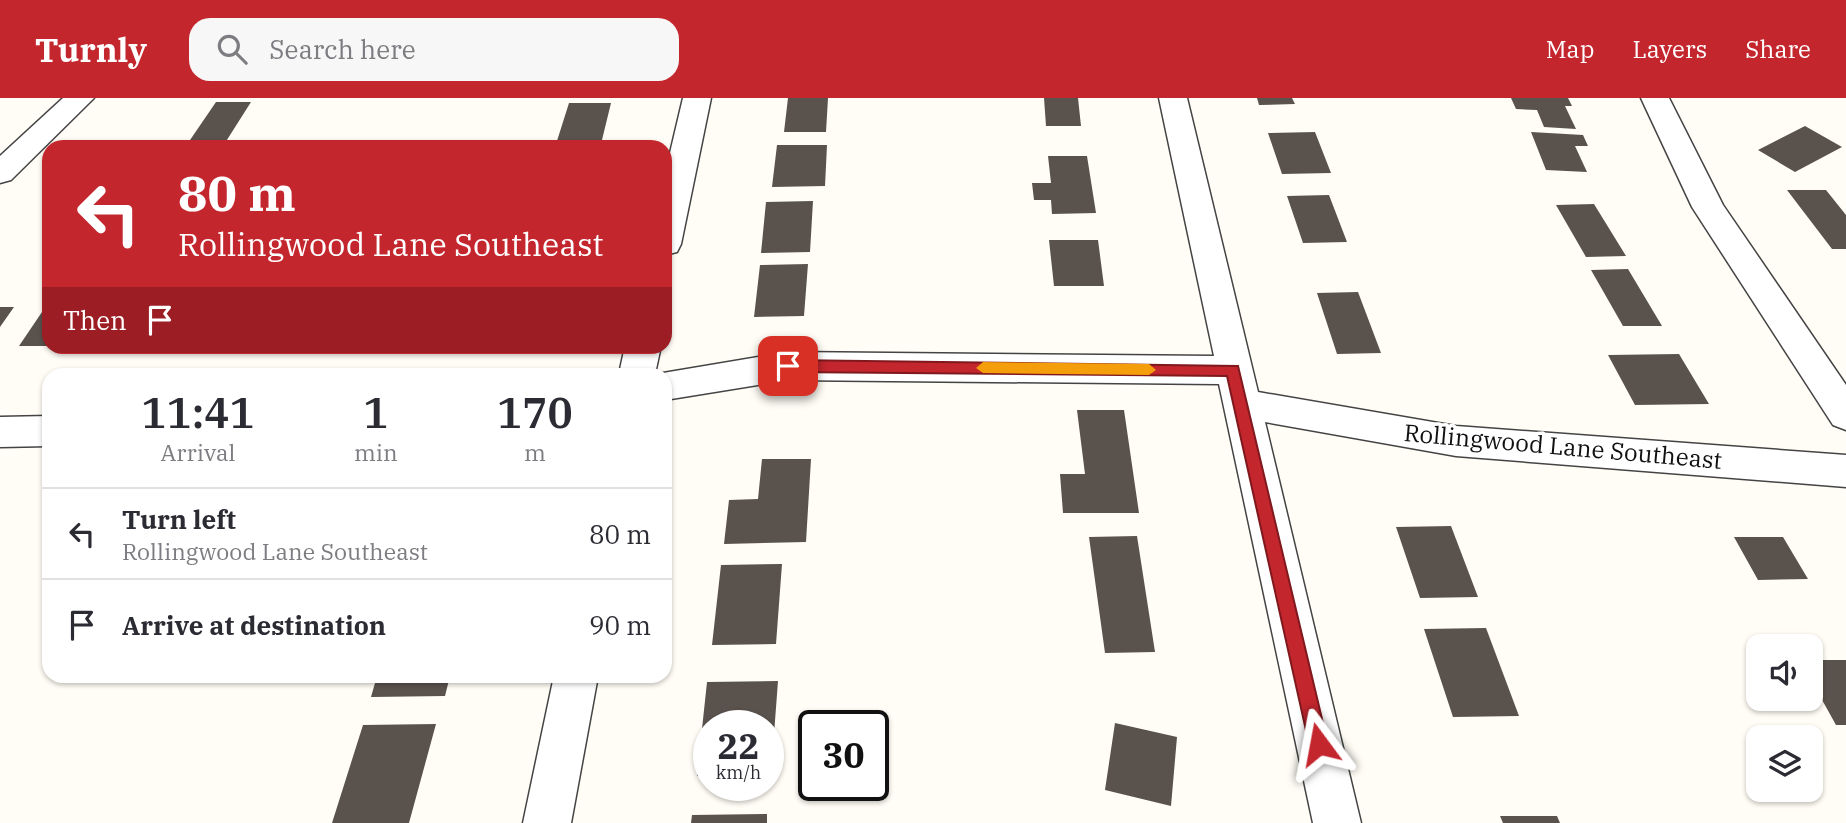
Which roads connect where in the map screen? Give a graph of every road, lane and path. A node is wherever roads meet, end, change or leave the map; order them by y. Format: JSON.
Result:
{"nodes":[{"id":1,"x":80,"y":98,"type":"edge"},
{"id":2,"x":696,"y":98,"type":"edge"},
{"id":3,"x":1173,"y":98,"type":"edge"},
{"id":4,"x":1655,"y":98,"type":"edge"},
{"id":5,"x":0,"y":173,"type":"edge"},
{"id":6,"x":672,"y":211,"type":"edge"},
{"id":7,"x":672,"y":385,"type":"edge"},
{"id":8,"x":1237,"y":387,"type":"junction"},
{"id":9,"x":1846,"y":415,"type":"edge"},
{"id":10,"x":42,"y":431,"type":"edge"},
{"id":11,"x":0,"y":432,"type":"edge"},
{"id":12,"x":1846,"y":471,"type":"edge"},
{"id":13,"x":575,"y":683,"type":"edge"},
{"id":14,"x":547,"y":823,"type":"edge"},
{"id":15,"x":1337,"y":823,"type":"edge"}],
"edges":[{"from":1,"to":5,"type":"street"},
{"from":2,"to":6,"type":"street"},
{"from":3,"to":8,"type":"street"},
{"from":4,"to":9,"type":"street"},
{"from":7,"to":8,"type":"street","name":"Rollingwood Lane Southeast"},
{"from":8,"to":12,"type":"street","name":"Rollingwood Lane Southeast"},
{"from":8,"to":15,"type":"street"},
{"from":10,"to":11,"type":"street"},
{"from":13,"to":14,"type":"street"}]}
